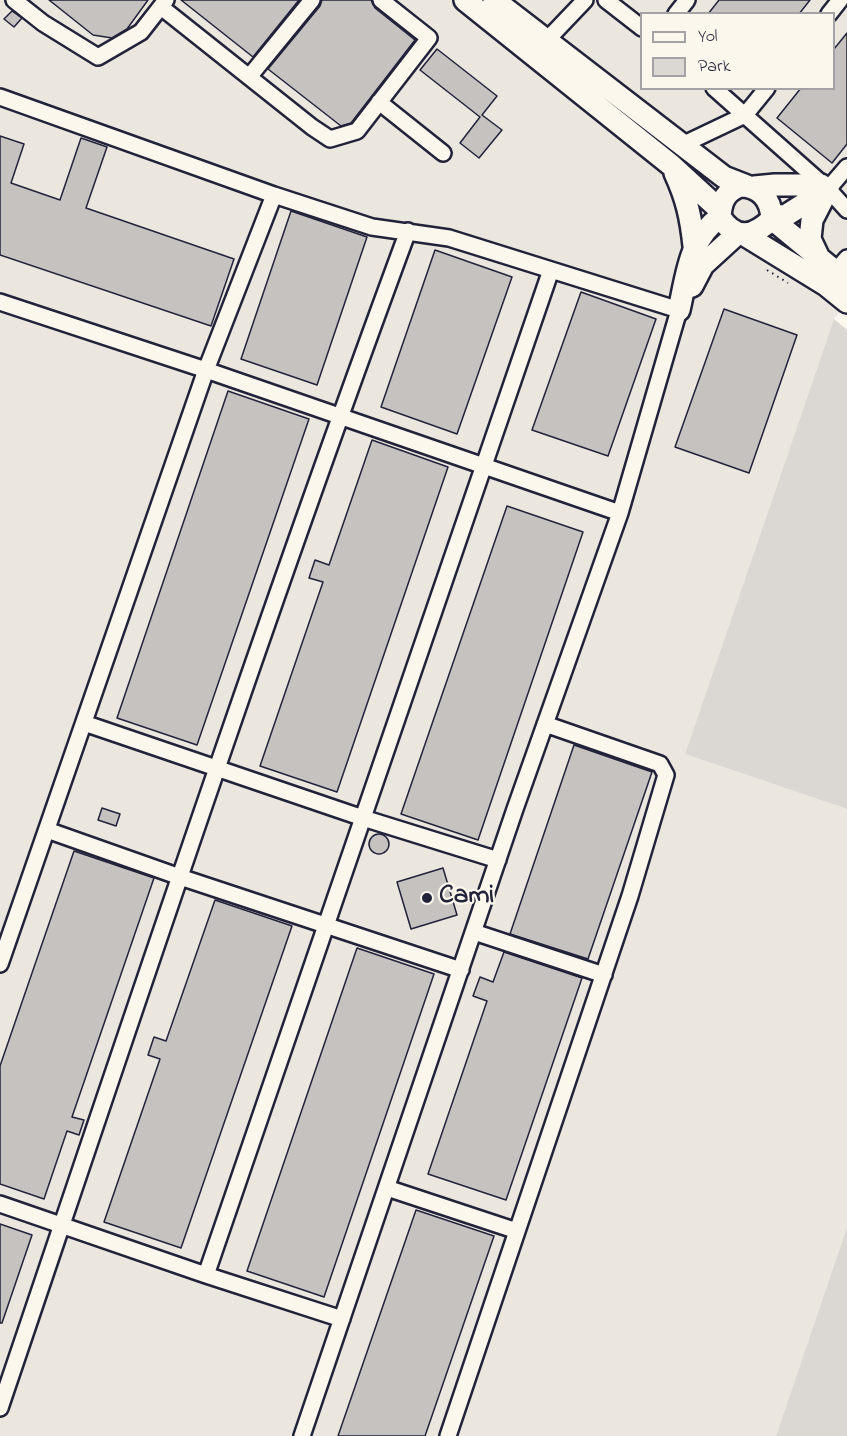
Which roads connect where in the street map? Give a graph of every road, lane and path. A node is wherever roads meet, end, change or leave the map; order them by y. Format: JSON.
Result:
{"nodes":[{"id":1,"x":14,"y":0,"type":"edge"},
{"id":2,"x":312,"y":0,"type":"edge"},
{"id":3,"x":381,"y":0,"type":"edge"},
{"id":4,"x":465,"y":0,"type":"edge"},
{"id":5,"x":494,"y":0,"type":"edge"},
{"id":6,"x":585,"y":0,"type":"edge"},
{"id":7,"x":606,"y":0,"type":"edge"},
{"id":8,"x":687,"y":0,"type":"edge"},
{"id":9,"x":840,"y":0,"type":"edge"},
{"id":10,"x":163,"y":4,"type":"edge"},
{"id":11,"x":678,"y":12,"type":"edge"},
{"id":12,"x":831,"y":12,"type":"edge"},
{"id":13,"x":640,"y":26,"type":"edge"},
{"id":14,"x":546,"y":41,"type":"junction"},
{"id":15,"x":249,"y":77,"type":"junction"},
{"id":16,"x":716,"y":90,"type":"edge"},
{"id":17,"x":765,"y":90,"type":"edge"},
{"id":18,"x":0,"y":97,"type":"edge"},
{"id":19,"x":379,"y":102,"type":"junction"},
{"id":20,"x":745,"y":115,"type":"junction"},
{"id":21,"x":682,"y":145,"type":"junction"},
{"id":22,"x":443,"y":153,"type":"dead end"},
{"id":23,"x":671,"y":165,"type":"junction"},
{"id":24,"x":847,"y":167,"type":"edge"},
{"id":25,"x":750,"y":187,"type":"junction"},
{"id":26,"x":824,"y":187,"type":"junction"},
{"id":27,"x":274,"y":195,"type":"junction"},
{"id":28,"x":847,"y":210,"type":"edge"},
{"id":29,"x":720,"y":214,"type":"junction"},
{"id":30,"x":772,"y":217,"type":"junction"},
{"id":31,"x":408,"y":231,"type":"junction"},
{"id":32,"x":741,"y":234,"type":"junction"},
{"id":33,"x":694,"y":246,"type":"junction"},
{"id":34,"x":837,"y":268,"type":"edge"},
{"id":35,"x":551,"y":270,"type":"junction"},
{"id":36,"x":0,"y":302,"type":"edge"},
{"id":37,"x":847,"y":302,"type":"edge"},
{"id":38,"x":679,"y":310,"type":"junction"},
{"id":39,"x":206,"y":370,"type":"junction"},
{"id":40,"x":339,"y":416,"type":"junction"},
{"id":41,"x":484,"y":466,"type":"junction"},
{"id":42,"x":620,"y":513,"type":"junction"},
{"id":43,"x":84,"y":723,"type":"junction"},
{"id":44,"x":545,"y":724,"type":"junction"},
{"id":45,"x":218,"y":769,"type":"junction"},
{"id":46,"x":363,"y":818,"type":"junction"},
{"id":47,"x":47,"y":830,"type":"junction"},
{"id":48,"x":498,"y":860,"type":"junction"},
{"id":49,"x":180,"y":877,"type":"junction"},
{"id":50,"x":326,"y":925,"type":"junction"},
{"id":51,"x":474,"y":932,"type":"junction"},
{"id":52,"x":0,"y":964,"type":"edge"},
{"id":53,"x":461,"y":970,"type":"junction"},
{"id":54,"x":604,"y":975,"type":"junction"},
{"id":55,"x":387,"y":1188,"type":"junction"},
{"id":56,"x":0,"y":1204,"type":"edge"},
{"id":57,"x":62,"y":1226,"type":"junction"},
{"id":58,"x":517,"y":1232,"type":"junction"},
{"id":59,"x":206,"y":1275,"type":"junction"},
{"id":60,"x":342,"y":1319,"type":"junction"},
{"id":61,"x":0,"y":1408,"type":"edge"},
{"id":62,"x":302,"y":1436,"type":"edge"},
{"id":63,"x":448,"y":1436,"type":"edge"}],
"edges":[{"from":1,"to":10,"type":"street"},
{"from":2,"to":15,"type":"street"},
{"from":3,"to":19,"type":"street"},
{"from":4,"to":23,"type":"street"},
{"from":5,"to":14,"type":"street"},
{"from":6,"to":14,"type":"street"},
{"from":7,"to":13,"type":"street"},
{"from":8,"to":11,"type":"street"},
{"from":9,"to":12,"type":"street"},
{"from":10,"to":15,"type":"street"},
{"from":14,"to":21,"type":"street"},
{"from":15,"to":19,"type":"street"},
{"from":16,"to":20,"type":"street"},
{"from":17,"to":20,"type":"street"},
{"from":18,"to":27,"type":"street"},
{"from":19,"to":22,"type":"street"},
{"from":20,"to":21,"type":"street"},
{"from":20,"to":26,"type":"street"},
{"from":21,"to":25,"type":"street"},
{"from":23,"to":29,"type":"street"},
{"from":23,"to":33,"type":"street"},
{"from":24,"to":26,"type":"street"},
{"from":25,"to":26,"type":"street"},
{"from":25,"to":29,"type":"street"},
{"from":25,"to":30,"type":"street"},
{"from":26,"to":28,"type":"street"},
{"from":26,"to":30,"type":"street"},
{"from":26,"to":34,"type":"street"},
{"from":27,"to":31,"type":"street"},
{"from":27,"to":39,"type":"street"},
{"from":29,"to":32,"type":"street"},
{"from":29,"to":33,"type":"street"},
{"from":30,"to":32,"type":"street"},
{"from":30,"to":34,"type":"street"},
{"from":31,"to":35,"type":"street"},
{"from":31,"to":40,"type":"street"},
{"from":32,"to":37,"type":"street"},
{"from":32,"to":38,"type":"street"},
{"from":33,"to":38,"type":"street"},
{"from":35,"to":38,"type":"street"},
{"from":35,"to":41,"type":"street"},
{"from":36,"to":39,"type":"street"},
{"from":38,"to":42,"type":"street"},
{"from":39,"to":40,"type":"street"},
{"from":39,"to":43,"type":"street"},
{"from":40,"to":41,"type":"street"},
{"from":40,"to":45,"type":"street"},
{"from":41,"to":42,"type":"street"},
{"from":41,"to":46,"type":"street"},
{"from":42,"to":44,"type":"street"},
{"from":43,"to":45,"type":"street"},
{"from":43,"to":47,"type":"street"},
{"from":44,"to":48,"type":"street"},
{"from":44,"to":54,"type":"street"},
{"from":45,"to":46,"type":"street"},
{"from":45,"to":49,"type":"street"},
{"from":46,"to":48,"type":"street"},
{"from":46,"to":50,"type":"street"},
{"from":47,"to":49,"type":"street"},
{"from":47,"to":52,"type":"street"},
{"from":48,"to":51,"type":"street"},
{"from":49,"to":50,"type":"street"},
{"from":49,"to":57,"type":"street"},
{"from":50,"to":53,"type":"street"},
{"from":50,"to":59,"type":"street"},
{"from":51,"to":53,"type":"street"},
{"from":51,"to":54,"type":"street"},
{"from":53,"to":55,"type":"street"},
{"from":54,"to":58,"type":"street"},
{"from":55,"to":58,"type":"street"},
{"from":55,"to":60,"type":"street"},
{"from":56,"to":57,"type":"street"},
{"from":57,"to":59,"type":"street"},
{"from":57,"to":61,"type":"street"},
{"from":58,"to":63,"type":"street"},
{"from":59,"to":60,"type":"street"},
{"from":60,"to":62,"type":"street"}]}
